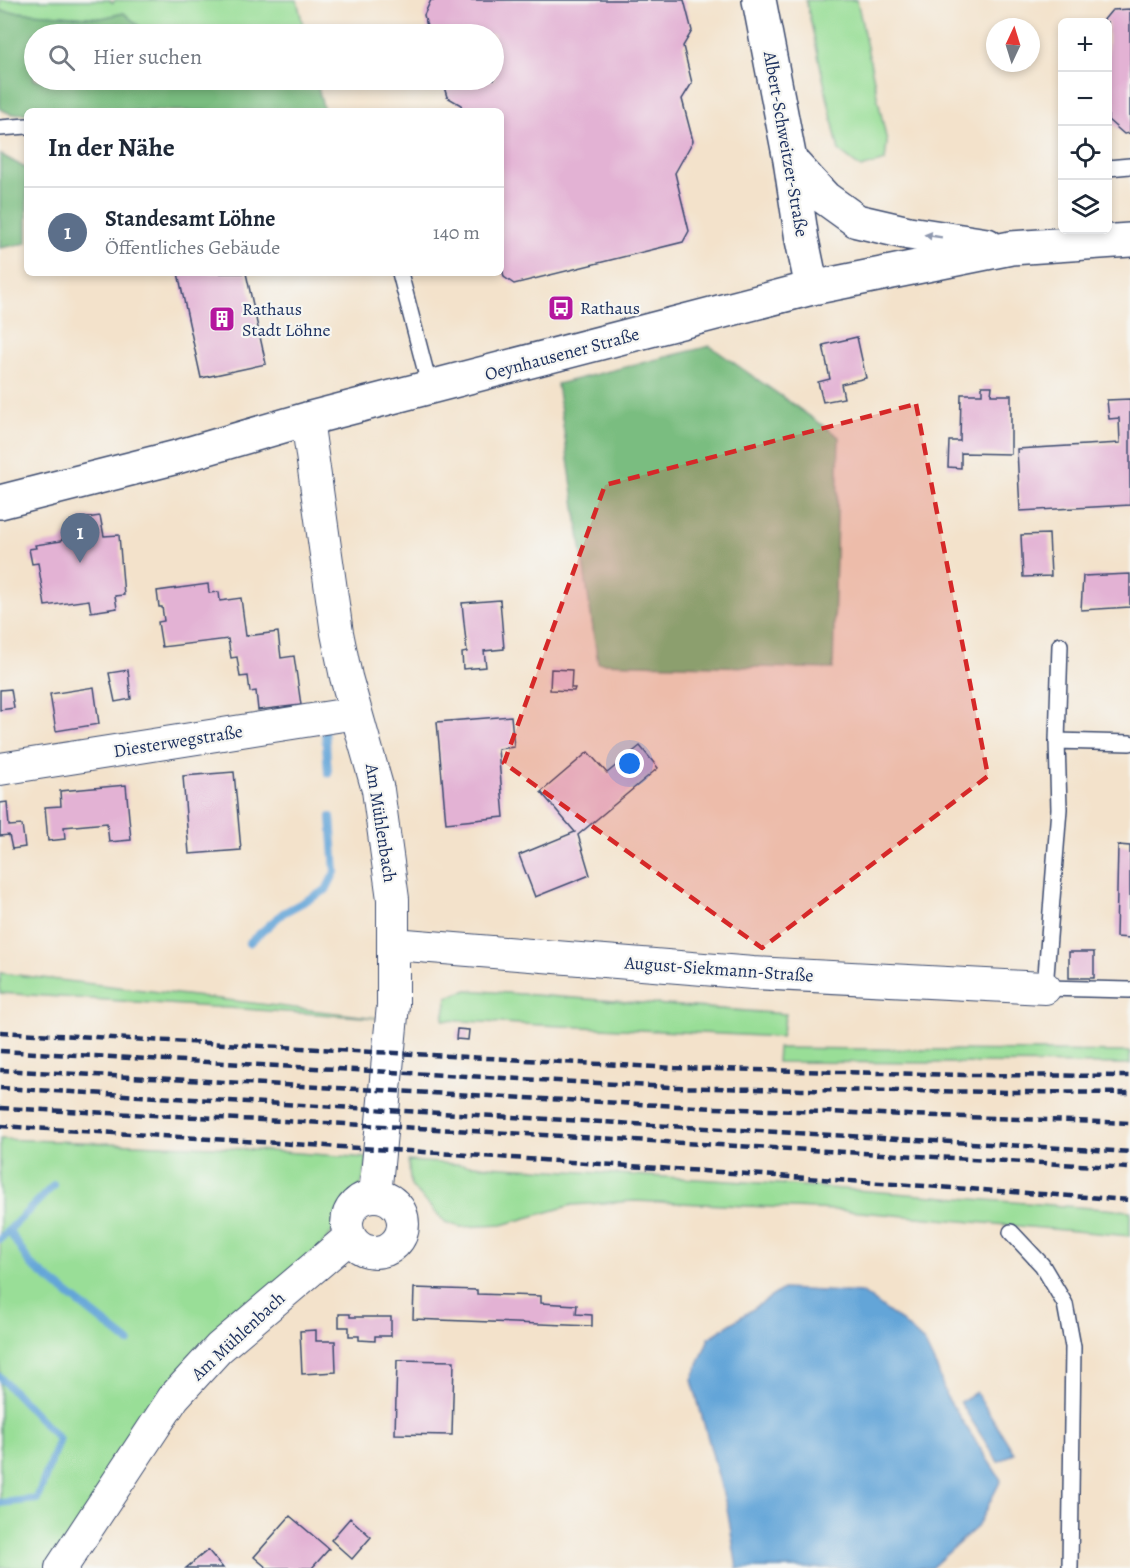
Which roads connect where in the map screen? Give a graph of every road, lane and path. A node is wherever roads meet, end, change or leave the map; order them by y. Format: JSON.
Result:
{"nodes":[{"id":1,"x":759,"y":0,"type":"edge"},
{"id":2,"x":24,"y":126,"type":"edge"},
{"id":3,"x":0,"y":128,"type":"edge"},
{"id":4,"x":790,"y":160,"type":"junction"},
{"id":5,"x":1130,"y":166,"type":"edge"},
{"id":6,"x":1112,"y":168,"type":"edge"},
{"id":7,"x":1130,"y":240,"type":"edge"},
{"id":8,"x":1011,"y":248,"type":"junction"},
{"id":9,"x":401,"y":276,"type":"edge"},
{"id":10,"x":812,"y":288,"type":"junction"},
{"id":11,"x":430,"y":388,"type":"junction"},
{"id":12,"x":307,"y":419,"type":"junction"},
{"id":13,"x":0,"y":502,"type":"edge"},
{"id":14,"x":1060,"y":645,"type":"dead end"},
{"id":15,"x":356,"y":713,"type":"junction"},
{"id":16,"x":1057,"y":741,"type":"junction"},
{"id":17,"x":1130,"y":743,"type":"edge"},
{"id":18,"x":0,"y":769,"type":"edge"},
{"id":19,"x":394,"y":944,"type":"junction"},
{"id":20,"x":1045,"y":988,"type":"junction"},
{"id":21,"x":1130,"y":990,"type":"edge"},
{"id":22,"x":375,"y":1196,"type":"junction"},
{"id":23,"x":1011,"y":1232,"type":"dead end"},
{"id":24,"x":350,"y":1237,"type":"junction"},
{"id":25,"x":61,"y":1568,"type":"edge"},
{"id":26,"x":1070,"y":1568,"type":"edge"}],
"edges":[{"from":1,"to":4,"type":"main road","name":"Albert-Schweitzer-Straße"},
{"from":2,"to":3,"type":"lane"},
{"from":8,"to":4,"type":"main road","one_way":true},
{"from":4,"to":10,"type":"main road","name":"Albert-Schweitzer-Straße"},
{"from":5,"to":6,"type":"lane"},
{"from":7,"to":8,"type":"main road","name":"Oeynhausener Straße"},
{"from":8,"to":10,"type":"main road","name":"Oeynhausener Straße"},
{"from":9,"to":11,"type":"lane"},
{"from":10,"to":11,"type":"main road","name":"Oeynhausener Straße"},
{"from":11,"to":12,"type":"main road","name":"Oeynhausener Straße"},
{"from":12,"to":13,"type":"main road","name":"Oeynhausener Straße"},
{"from":12,"to":15,"type":"street","name":"Am Mühlenbach"},
{"from":14,"to":16,"type":"lane"},
{"from":15,"to":18,"type":"street","name":"Diesterwegstraße"},
{"from":15,"to":19,"type":"street","name":"Am Mühlenbach"},
{"from":16,"to":17,"type":"lane"},
{"from":16,"to":20,"type":"lane"},
{"from":19,"to":20,"type":"street","name":"August-Siekmann-Straße"},
{"from":19,"to":22,"type":"street","name":"Am Mühlenbach"},
{"from":20,"to":21,"type":"lane"},
{"from":22,"to":24,"type":"street"},
{"from":22,"to":24,"type":"street"},
{"from":23,"to":26,"type":"lane"},
{"from":24,"to":25,"type":"street","name":"Am Mühlenbach"}]}
